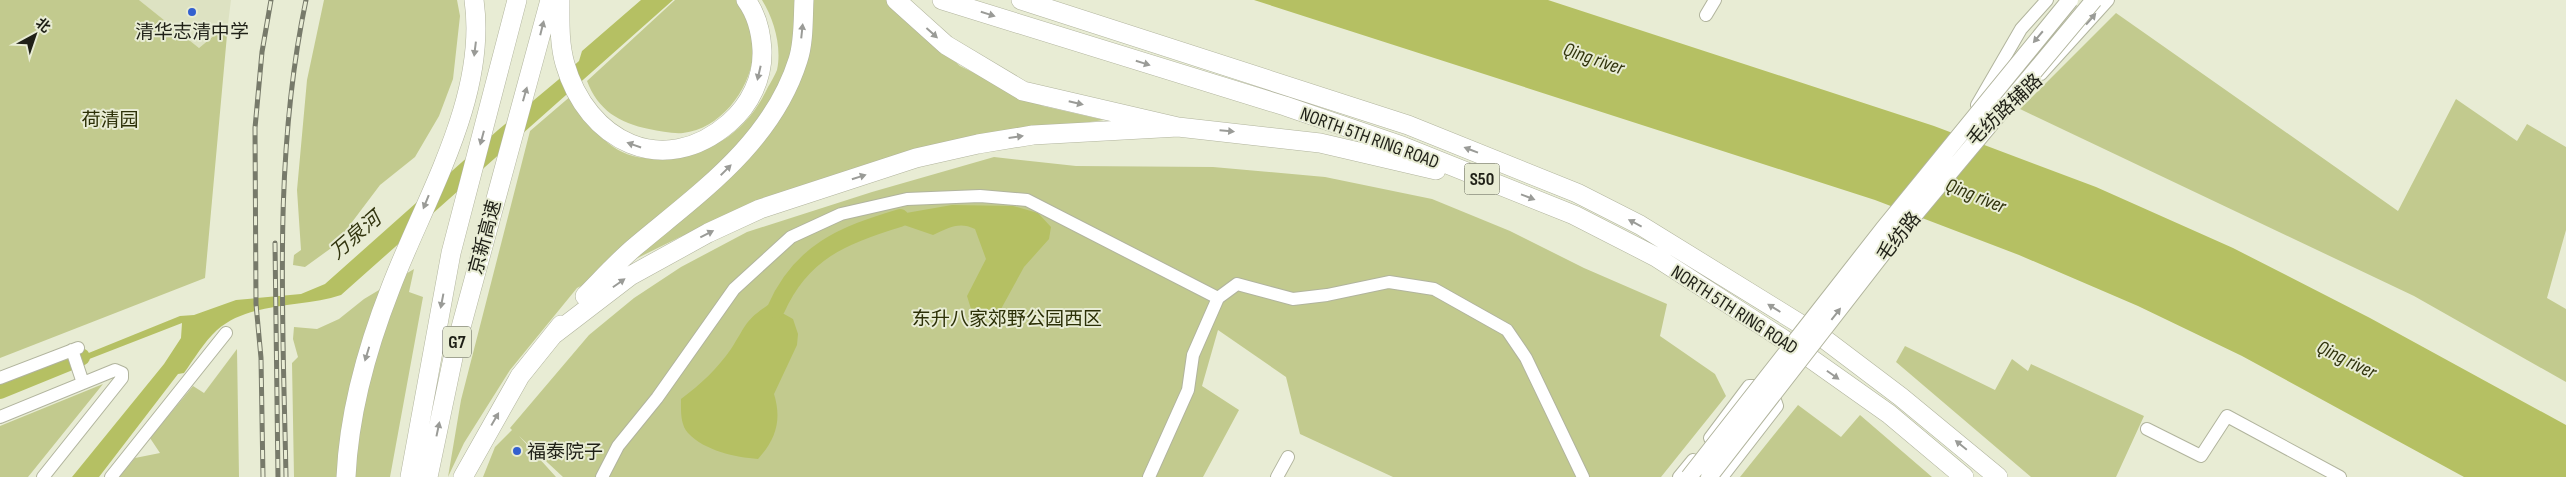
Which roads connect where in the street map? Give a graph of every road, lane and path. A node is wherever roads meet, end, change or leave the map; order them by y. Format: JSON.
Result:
{"nodes":[{"id":1,"x":474,"y":0,"type":"edge"},
{"id":2,"x":517,"y":0,"type":"edge"},
{"id":3,"x":550,"y":0,"type":"edge"},
{"id":4,"x":560,"y":0,"type":"edge"},
{"id":5,"x":804,"y":0,"type":"edge"},
{"id":6,"x":896,"y":0,"type":"edge"},
{"id":7,"x":942,"y":0,"type":"edge"},
{"id":8,"x":1715,"y":0,"type":"edge"},
{"id":9,"x":2047,"y":0,"type":"edge"},
{"id":10,"x":2070,"y":0,"type":"edge"},
{"id":11,"x":2094,"y":0,"type":"edge"},
{"id":12,"x":2108,"y":0,"type":"edge"},
{"id":13,"x":1028,"y":2,"type":"edge"},
{"id":14,"x":749,"y":4,"type":"edge"},
{"id":15,"x":1706,"y":15,"type":"dead end"},
{"id":16,"x":1977,"y":106,"type":"dead end"},
{"id":17,"x":1178,"y":127,"type":"junction"},
{"id":18,"x":1494,"y":184,"type":"junction"},
{"id":19,"x":1883,"y":243,"type":"dead end"},
{"id":20,"x":1218,"y":298,"type":"junction"},
{"id":21,"x":226,"y":333,"type":"dead end"},
{"id":22,"x":554,"y":335,"type":"junction"},
{"id":23,"x":0,"y":378,"type":"edge"},
{"id":24,"x":83,"y":383,"type":"junction"},
{"id":25,"x":0,"y":417,"type":"edge"},
{"id":26,"x":2147,"y":429,"type":"dead end"},
{"id":27,"x":1288,"y":457,"type":"dead end"},
{"id":28,"x":347,"y":468,"type":"edge"},
{"id":29,"x":43,"y":477,"type":"edge"},
{"id":30,"x":111,"y":477,"type":"edge"},
{"id":31,"x":410,"y":477,"type":"edge"},
{"id":32,"x":428,"y":477,"type":"edge"},
{"id":33,"x":463,"y":477,"type":"edge"},
{"id":34,"x":602,"y":477,"type":"edge"},
{"id":35,"x":1149,"y":477,"type":"edge"},
{"id":36,"x":1278,"y":477,"type":"edge"},
{"id":37,"x":1583,"y":477,"type":"edge"},
{"id":38,"x":1679,"y":477,"type":"edge"},
{"id":39,"x":1689,"y":477,"type":"edge"},
{"id":40,"x":1709,"y":477,"type":"edge"},
{"id":41,"x":1722,"y":477,"type":"edge"},
{"id":42,"x":1964,"y":477,"type":"edge"},
{"id":43,"x":1998,"y":477,"type":"edge"},
{"id":44,"x":2340,"y":477,"type":"edge"}],
"edges":[{"from":1,"to":28,"type":"highway","one_way":true},
{"from":2,"to":31,"type":"highway","name":"京新高速","number":"G7","one_way":true},
{"from":32,"to":3,"type":"highway","name":"京新高速","number":"G7","one_way":true},
{"from":14,"to":4,"type":"highway","one_way":true},
{"from":22,"to":5,"type":"highway","one_way":true},
{"from":6,"to":17,"type":"highway","one_way":true},
{"from":7,"to":18,"type":"highway","name":"NORTH 5TH RING ROAD","number":"S50","one_way":true},
{"from":8,"to":15,"type":"street"},
{"from":9,"to":16,"type":"street","name":"毛纺路辅路"},
{"from":10,"to":39,"type":"main road","name":"毛纺路","one_way":true,"bridge":true},
{"from":40,"to":11,"type":"main road","name":"毛纺路","one_way":true,"bridge":true},
{"from":19,"to":12,"type":"street","name":"毛纺路辅路","one_way":true},
{"from":43,"to":13,"type":"highway","name":"NORTH 5TH RING ROAD","number":"S50","one_way":true},
{"from":17,"to":18,"type":"highway","one_way":true},
{"from":22,"to":17,"type":"highway","one_way":true},
{"from":18,"to":42,"type":"highway","name":"NORTH 5TH RING ROAD","number":"S50","one_way":true},
{"from":20,"to":34,"type":"street"},
{"from":20,"to":35,"type":"street"},
{"from":20,"to":37,"type":"street"},
{"from":21,"to":30,"type":"street"},
{"from":33,"to":22,"type":"highway","one_way":true},
{"from":23,"to":24,"type":"street"},
{"from":24,"to":25,"type":"street"},
{"from":24,"to":29,"type":"street"},
{"from":26,"to":44,"type":"street"},
{"from":27,"to":36,"type":"street"},
{"from":38,"to":41,"type":"street"}]}
